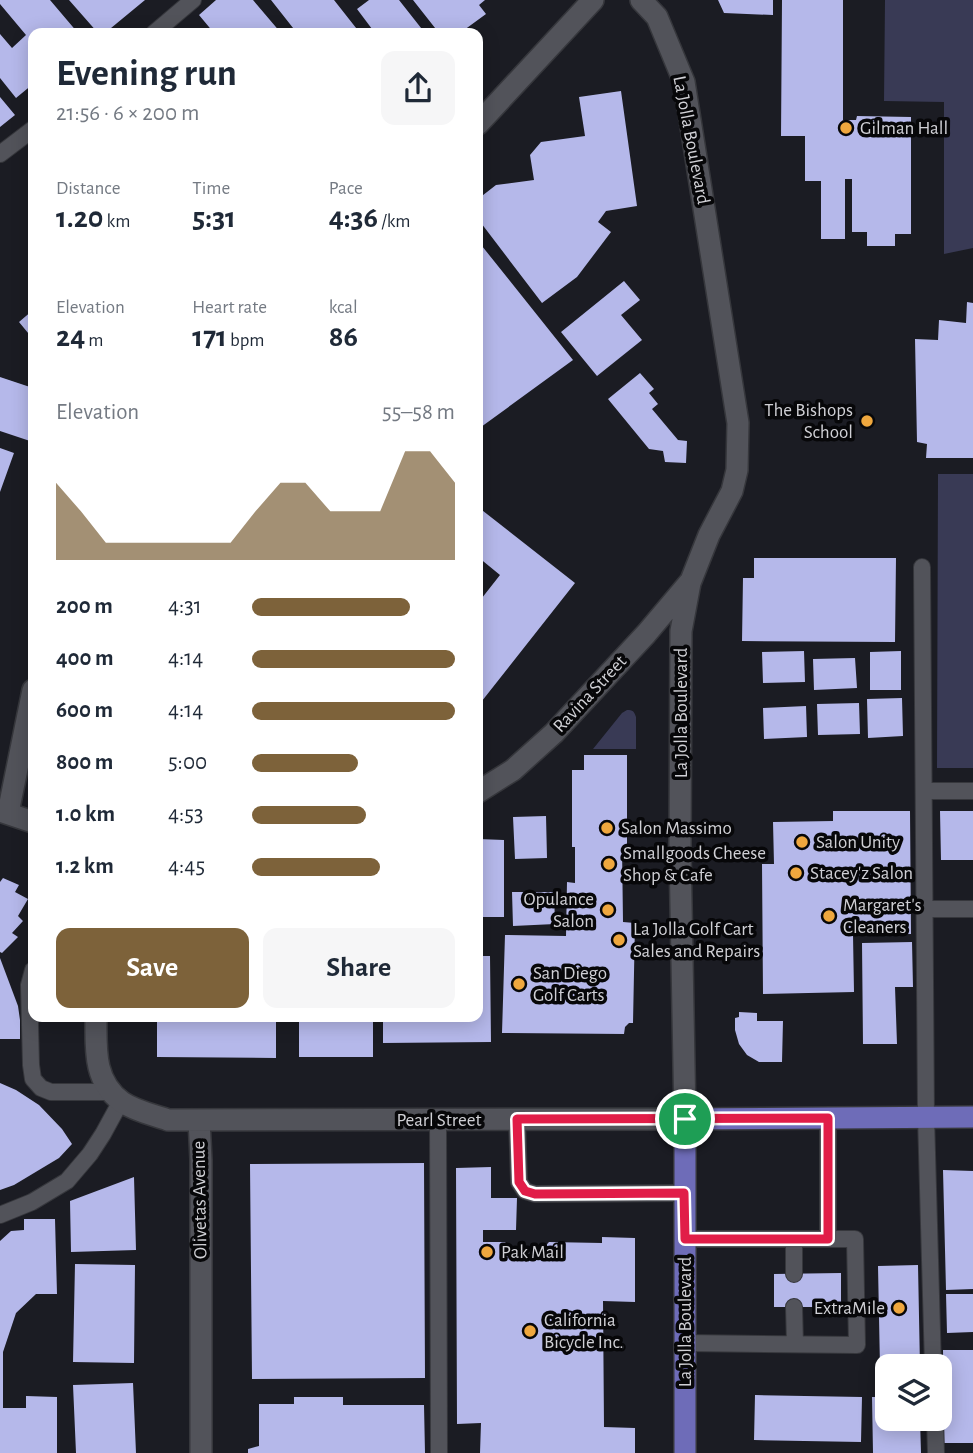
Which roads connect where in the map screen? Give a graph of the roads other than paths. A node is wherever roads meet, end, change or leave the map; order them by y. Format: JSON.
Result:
{"nodes":[{"id":1,"x":193,"y":0,"type":"edge"},
{"id":2,"x":593,"y":0,"type":"edge"},
{"id":3,"x":641,"y":0,"type":"edge"},
{"id":4,"x":160,"y":28,"type":"edge"},
{"id":5,"x":483,"y":119,"type":"edge"},
{"id":6,"x":28,"y":132,"type":"edge"},
{"id":7,"x":0,"y":154,"type":"edge"},
{"id":8,"x":922,"y":567,"type":"dead end"},
{"id":9,"x":690,"y":583,"type":"junction"},
{"id":10,"x":28,"y":711,"type":"edge"},
{"id":11,"x":483,"y":789,"type":"edge"},
{"id":12,"x":924,"y":791,"type":"junction"},
{"id":13,"x":973,"y":791,"type":"edge"},
{"id":14,"x":4,"y":812,"type":"edge"},
{"id":15,"x":28,"y":820,"type":"edge"},
{"id":16,"x":925,"y":909,"type":"junction"},
{"id":17,"x":973,"y":909,"type":"edge"},
{"id":18,"x":30,"y":1022,"type":"edge"},
{"id":19,"x":96,"y":1022,"type":"edge"},
{"id":20,"x":116,"y":1097,"type":"junction"},
{"id":21,"x":926,"y":1117,"type":"junction"},
{"id":22,"x":973,"y":1117,"type":"edge"},
{"id":23,"x":828,"y":1118,"type":"junction"},
{"id":24,"x":517,"y":1119,"type":"junction"},
{"id":25,"x":685,"y":1119,"type":"junction"},
{"id":26,"x":199,"y":1120,"type":"junction"},
{"id":27,"x":438,"y":1120,"type":"junction"},
{"id":28,"x":684,"y":1193,"type":"junction"},
{"id":29,"x":0,"y":1215,"type":"edge"},
{"id":30,"x":685,"y":1239,"type":"junction"},
{"id":31,"x":794,"y":1239,"type":"junction"},
{"id":32,"x":828,"y":1239,"type":"junction"},
{"id":33,"x":794,"y":1274,"type":"dead end"},
{"id":34,"x":794,"y":1307,"type":"dead end"},
{"id":35,"x":685,"y":1343,"type":"junction"},
{"id":36,"x":794,"y":1344,"type":"junction"},
{"id":37,"x":933,"y":1354,"type":"edge"},
{"id":38,"x":935,"y":1431,"type":"edge"},
{"id":39,"x":201,"y":1453,"type":"edge"},
{"id":40,"x":439,"y":1453,"type":"edge"},
{"id":41,"x":685,"y":1453,"type":"edge"},
{"id":42,"x":936,"y":1453,"type":"edge"}],
"edges":[{"from":1,"to":4,"type":"lane"},
{"from":2,"to":5,"type":"street"},
{"from":3,"to":9,"type":"street","name":"La Jolla Boulevard"},
{"from":6,"to":7,"type":"lane"},
{"from":8,"to":12,"type":"lane"},
{"from":9,"to":11,"type":"street","name":"Ravina Street"},
{"from":9,"to":25,"type":"street","name":"La Jolla Boulevard"},
{"from":10,"to":14,"type":"street"},
{"from":12,"to":13,"type":"lane"},
{"from":12,"to":16,"type":"lane"},
{"from":14,"to":15,"type":"street"},
{"from":16,"to":17,"type":"lane"},
{"from":16,"to":21,"type":"lane"},
{"from":18,"to":20,"type":"lane"},
{"from":19,"to":20,"type":"street"},
{"from":20,"to":26,"type":"street","name":"Olivetas Avenue"},
{"from":20,"to":29,"type":"lane"},
{"from":21,"to":22,"type":"main road","name":"Pearl Street"},
{"from":21,"to":23,"type":"main road","name":"Pearl Street"},
{"from":21,"to":37,"type":"lane"},
{"from":23,"to":25,"type":"main road","name":"Pearl Street"},
{"from":23,"to":32,"type":"lane"},
{"from":24,"to":25,"type":"street","name":"Pearl Street"},
{"from":24,"to":27,"type":"street","name":"Pearl Street"},
{"from":24,"to":28,"type":"lane"},
{"from":25,"to":28,"type":"main road","name":"La Jolla Boulevard"},
{"from":26,"to":27,"type":"street","name":"Pearl Street"},
{"from":26,"to":39,"type":"street","name":"Olivetas Avenue"},
{"from":27,"to":40,"type":"lane"},
{"from":28,"to":30,"type":"main road","name":"La Jolla Boulevard"},
{"from":30,"to":31,"type":"lane"},
{"from":30,"to":35,"type":"main road","name":"La Jolla Boulevard"},
{"from":31,"to":32,"type":"lane"},
{"from":31,"to":33,"type":"lane"},
{"from":32,"to":36,"type":"lane"},
{"from":34,"to":36,"type":"lane"},
{"from":35,"to":36,"type":"lane"},
{"from":35,"to":41,"type":"main road","name":"La Jolla Boulevard"},
{"from":38,"to":42,"type":"lane"}]}
